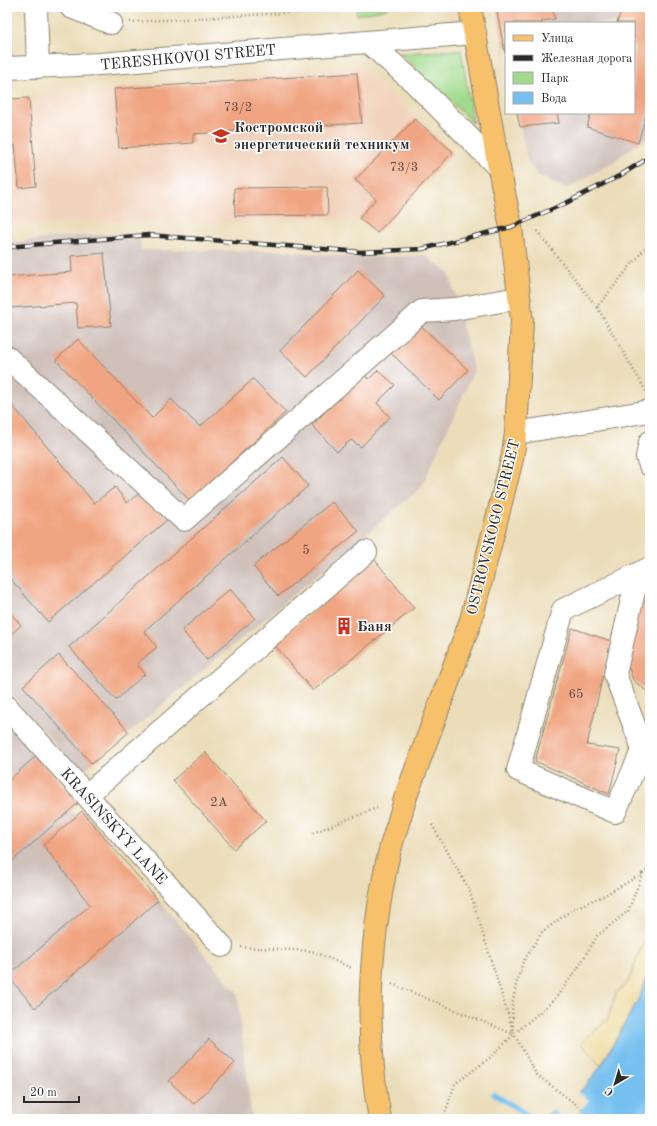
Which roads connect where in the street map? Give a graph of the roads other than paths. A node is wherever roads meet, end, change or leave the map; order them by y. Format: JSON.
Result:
{"nodes":[{"id":1,"x":36,"y":7,"type":"edge"},
{"id":2,"x":71,"y":7,"type":"edge"},
{"id":3,"x":470,"y":7,"type":"edge"},
{"id":4,"x":111,"y":23,"type":"road end"},
{"id":5,"x":475,"y":33,"type":"junction"},
{"id":6,"x":368,"y":42,"type":"junction"},
{"id":7,"x":38,"y":67,"type":"junction"},
{"id":8,"x":7,"y":68,"type":"edge"},
{"id":9,"x":499,"y":168,"type":"junction"},
{"id":10,"x":519,"y":298,"type":"junction"},
{"id":11,"x":7,"y":357,"type":"edge"},
{"id":12,"x":648,"y":402,"type":"edge"},
{"id":13,"x":516,"y":433,"type":"junction"},
{"id":14,"x":650,"y":442,"type":"edge"},
{"id":15,"x":650,"y":465,"type":"edge"},
{"id":16,"x":366,"y":552,"type":"dead end"},
{"id":17,"x":644,"y":571,"type":"edge"},
{"id":18,"x":7,"y":707,"type":"edge"},
{"id":19,"x":87,"y":795,"type":"junction"},
{"id":20,"x":222,"y":946,"type":"dead end"},
{"id":21,"x":380,"y":1119,"type":"edge"}],
"edges":[{"from":1,"to":7,"type":"street"},
{"from":2,"to":4,"type":"street"},
{"from":3,"to":5,"type":"main road","name":"OSTROVSKOGO STREET"},
{"from":5,"to":6,"type":"street","name":"TERESHKOVOI STREET"},
{"from":5,"to":9,"type":"main road","name":"OSTROVSKOGO STREET"},
{"from":6,"to":7,"type":"street","name":"TERESHKOVOI STREET"},
{"from":6,"to":9,"type":"street"},
{"from":7,"to":8,"type":"street","name":"TERESHKOVOI STREET"},
{"from":9,"to":10,"type":"main road","name":"OSTROVSKOGO STREET"},
{"from":10,"to":11,"type":"street"},
{"from":10,"to":13,"type":"main road","name":"OSTROVSKOGO STREET"},
{"from":12,"to":13,"type":"street"},
{"from":13,"to":21,"type":"main road","name":"OSTROVSKOGO STREET","bridge":true},
{"from":14,"to":15,"type":"street"},
{"from":16,"to":19,"type":"street"},
{"from":17,"to":17,"type":"street"},
{"from":18,"to":19,"type":"street","name":"KRASINSKYY LANE"},
{"from":19,"to":20,"type":"street","name":"KRASINSKYY LANE"}]}
